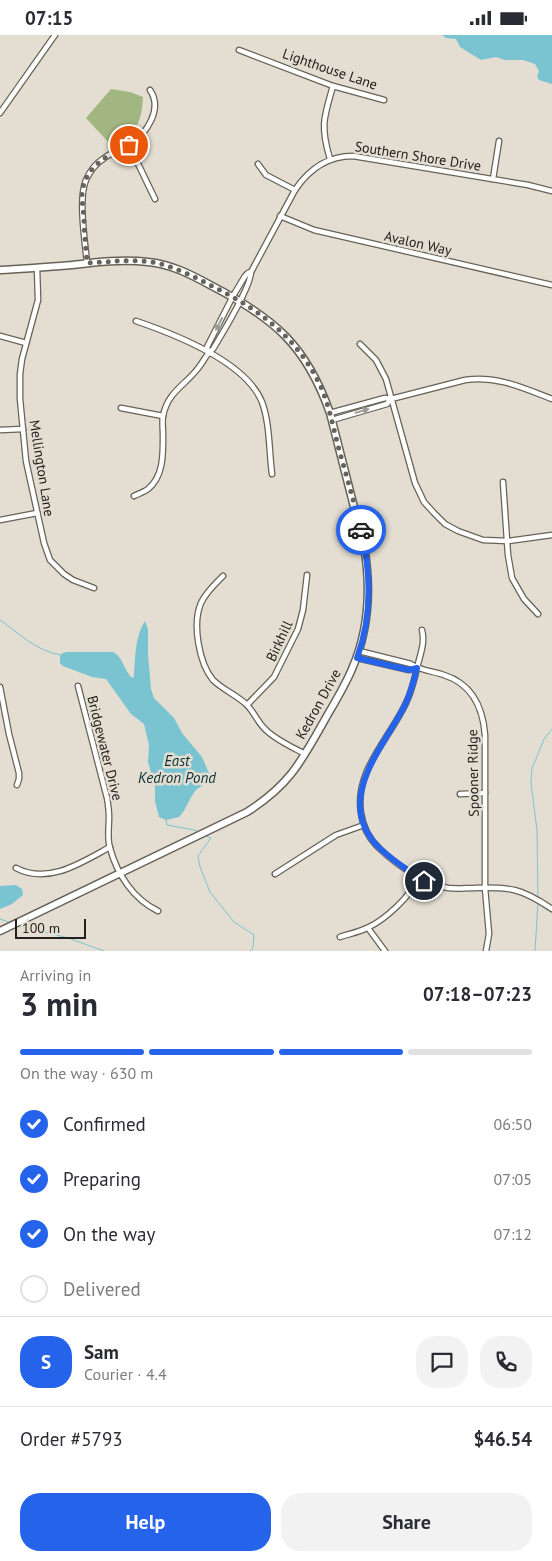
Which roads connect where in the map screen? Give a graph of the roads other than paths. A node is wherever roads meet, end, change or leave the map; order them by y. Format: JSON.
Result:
{"nodes":[{"id":1,"x":55,"y":35,"type":"edge"},
{"id":2,"x":239,"y":50,"type":"dead end"},
{"id":3,"x":333,"y":85,"type":"junction"},
{"id":4,"x":150,"y":90,"type":"dead end"},
{"id":5,"x":384,"y":100,"type":"dead end"},
{"id":6,"x":0,"y":113,"type":"edge"},
{"id":7,"x":499,"y":141,"type":"dead end"},
{"id":8,"x":129,"y":145,"type":"junction"},
{"id":9,"x":330,"y":159,"type":"junction"},
{"id":10,"x":258,"y":164,"type":"dead end"},
{"id":11,"x":493,"y":179,"type":"junction"},
{"id":12,"x":295,"y":190,"type":"junction"},
{"id":13,"x":552,"y":191,"type":"edge"},
{"id":14,"x":155,"y":199,"type":"dead end"},
{"id":15,"x":280,"y":217,"type":"junction"},
{"id":16,"x":87,"y":263,"type":"junction"},
{"id":17,"x":38,"y":268,"type":"junction"},
{"id":18,"x":0,"y":270,"type":"edge"},
{"id":19,"x":251,"y":271,"type":"junction"},
{"id":20,"x":552,"y":285,"type":"edge"},
{"id":21,"x":233,"y":296,"type":"junction"},
{"id":22,"x":240,"y":300,"type":"junction"},
{"id":23,"x":136,"y":321,"type":"dead end"},
{"id":24,"x":0,"y":337,"type":"edge"},
{"id":25,"x":26,"y":343,"type":"junction"},
{"id":26,"x":360,"y":344,"type":"dead end"},
{"id":27,"x":208,"y":353,"type":"junction"},
{"id":28,"x":391,"y":399,"type":"junction"},
{"id":29,"x":552,"y":399,"type":"edge"},
{"id":30,"x":121,"y":408,"type":"dead end"},
{"id":31,"x":163,"y":416,"type":"junction"},
{"id":32,"x":331,"y":416,"type":"junction"},
{"id":33,"x":23,"y":429,"type":"junction"},
{"id":34,"x":0,"y":430,"type":"edge"},
{"id":35,"x":272,"y":474,"type":"dead end"},
{"id":36,"x":503,"y":482,"type":"dead end"},
{"id":37,"x":134,"y":496,"type":"dead end"},
{"id":38,"x":36,"y":513,"type":"junction"},
{"id":39,"x":0,"y":520,"type":"edge"},
{"id":40,"x":552,"y":535,"type":"edge"},
{"id":41,"x":508,"y":541,"type":"junction"},
{"id":42,"x":307,"y":575,"type":"dead end"},
{"id":43,"x":223,"y":576,"type":"dead end"},
{"id":44,"x":94,"y":588,"type":"dead end"},
{"id":45,"x":538,"y":614,"type":"dead end"},
{"id":46,"x":422,"y":631,"type":"dead end"},
{"id":47,"x":359,"y":651,"type":"junction"},
{"id":48,"x":357,"y":658,"type":"junction"},
{"id":49,"x":417,"y":668,"type":"junction"},
{"id":50,"x":78,"y":686,"type":"dead end"},
{"id":51,"x":0,"y":687,"type":"edge"},
{"id":52,"x":247,"y":705,"type":"junction"},
{"id":53,"x":305,"y":754,"type":"junction"},
{"id":54,"x":17,"y":785,"type":"dead end"},
{"id":55,"x":485,"y":793,"type":"junction"},
{"id":56,"x":460,"y":794,"type":"dead end"},
{"id":57,"x":364,"y":825,"type":"junction"},
{"id":58,"x":110,"y":847,"type":"junction"},
{"id":59,"x":16,"y":868,"type":"dead end"},
{"id":60,"x":120,"y":873,"type":"junction"},
{"id":61,"x":275,"y":873,"type":"dead end"},
{"id":62,"x":418,"y":878,"type":"junction"},
{"id":63,"x":486,"y":888,"type":"junction"},
{"id":64,"x":552,"y":909,"type":"edge"},
{"id":65,"x":158,"y":911,"type":"dead end"},
{"id":66,"x":368,"y":928,"type":"junction"},
{"id":67,"x":0,"y":931,"type":"edge"},
{"id":68,"x":340,"y":937,"type":"dead end"},
{"id":69,"x":385,"y":951,"type":"edge"},
{"id":70,"x":486,"y":951,"type":"edge"}],
"edges":[{"from":1,"to":6,"type":"street"},
{"from":2,"to":3,"type":"street","name":"Lighthouse Lane"},
{"from":3,"to":5,"type":"street","name":"Lighthouse Lane"},
{"from":3,"to":9,"type":"street"},
{"from":4,"to":8,"type":"street"},
{"from":7,"to":11,"type":"street"},
{"from":8,"to":14,"type":"street"},
{"from":8,"to":16,"type":"street"},
{"from":9,"to":11,"type":"street","name":"Southern Shore Drive"},
{"from":9,"to":12,"type":"street","name":"Southern Shore Drive"},
{"from":10,"to":12,"type":"street"},
{"from":11,"to":13,"type":"street","name":"Southern Shore Drive"},
{"from":12,"to":15,"type":"street","name":"Southern Shore Drive"},
{"from":15,"to":19,"type":"street","name":"Southern Shore Drive"},
{"from":15,"to":20,"type":"street","name":"Avalon Way"},
{"from":16,"to":17,"type":"street","name":"Kedron Drive"},
{"from":16,"to":21,"type":"street","name":"Kedron Drive"},
{"from":17,"to":18,"type":"street","name":"Kedron Drive"},
{"from":17,"to":25,"type":"street","name":"Mellington Lane"},
{"from":19,"to":21,"type":"street","name":"Southern Shore Drive"},
{"from":19,"to":22,"type":"street","name":"Southern Shore Drive"},
{"from":21,"to":22,"type":"street","name":"Kedron Drive"},
{"from":21,"to":27,"type":"street","name":"Southern Shore Drive","one_way":true},
{"from":22,"to":27,"type":"street","name":"Southern Shore Drive"},
{"from":22,"to":32,"type":"street","name":"Kedron Drive"},
{"from":23,"to":27,"type":"street"},
{"from":24,"to":25,"type":"street"},
{"from":25,"to":33,"type":"street","name":"Mellington Lane"},
{"from":26,"to":28,"type":"street"},
{"from":27,"to":31,"type":"street","name":"Southern Shore Drive"},
{"from":27,"to":35,"type":"street"},
{"from":28,"to":29,"type":"street"},
{"from":28,"to":32,"type":"street"},
{"from":28,"to":41,"type":"street"},
{"from":30,"to":31,"type":"street"},
{"from":31,"to":37,"type":"street"},
{"from":32,"to":47,"type":"street","name":"Kedron Drive"},
{"from":33,"to":34,"type":"street"},
{"from":33,"to":38,"type":"street","name":"Mellington Lane"},
{"from":36,"to":41,"type":"street"},
{"from":38,"to":39,"type":"street"},
{"from":38,"to":44,"type":"street","name":"Mellington Lane"},
{"from":40,"to":41,"type":"street"},
{"from":41,"to":45,"type":"street"},
{"from":42,"to":52,"type":"street","name":"Birkhill"},
{"from":43,"to":52,"type":"street"},
{"from":46,"to":49,"type":"street"},
{"from":47,"to":48,"type":"street","name":"Kedron Drive"},
{"from":47,"to":49,"type":"street","name":"Spooner Ridge"},
{"from":48,"to":49,"type":"street"},
{"from":48,"to":53,"type":"street","name":"Kedron Drive"},
{"from":49,"to":55,"type":"street","name":"Spooner Ridge"},
{"from":49,"to":57,"type":"street"},
{"from":50,"to":58,"type":"street","name":"Bridgewater Drive"},
{"from":51,"to":54,"type":"street"},
{"from":52,"to":53,"type":"street"},
{"from":53,"to":60,"type":"street","name":"Kedron Drive"},
{"from":55,"to":56,"type":"street"},
{"from":55,"to":63,"type":"street","name":"Spooner Ridge"},
{"from":57,"to":61,"type":"street"},
{"from":57,"to":62,"type":"street"},
{"from":58,"to":59,"type":"street"},
{"from":58,"to":60,"type":"street","name":"Bridgewater Drive"},
{"from":60,"to":65,"type":"street","name":"Bridgewater Drive"},
{"from":60,"to":67,"type":"street","name":"Kedron Drive"},
{"from":62,"to":63,"type":"street"},
{"from":62,"to":66,"type":"street"},
{"from":63,"to":64,"type":"street"},
{"from":63,"to":70,"type":"street","name":"Spooner Ridge"},
{"from":66,"to":68,"type":"street"},
{"from":66,"to":69,"type":"street"}]}
